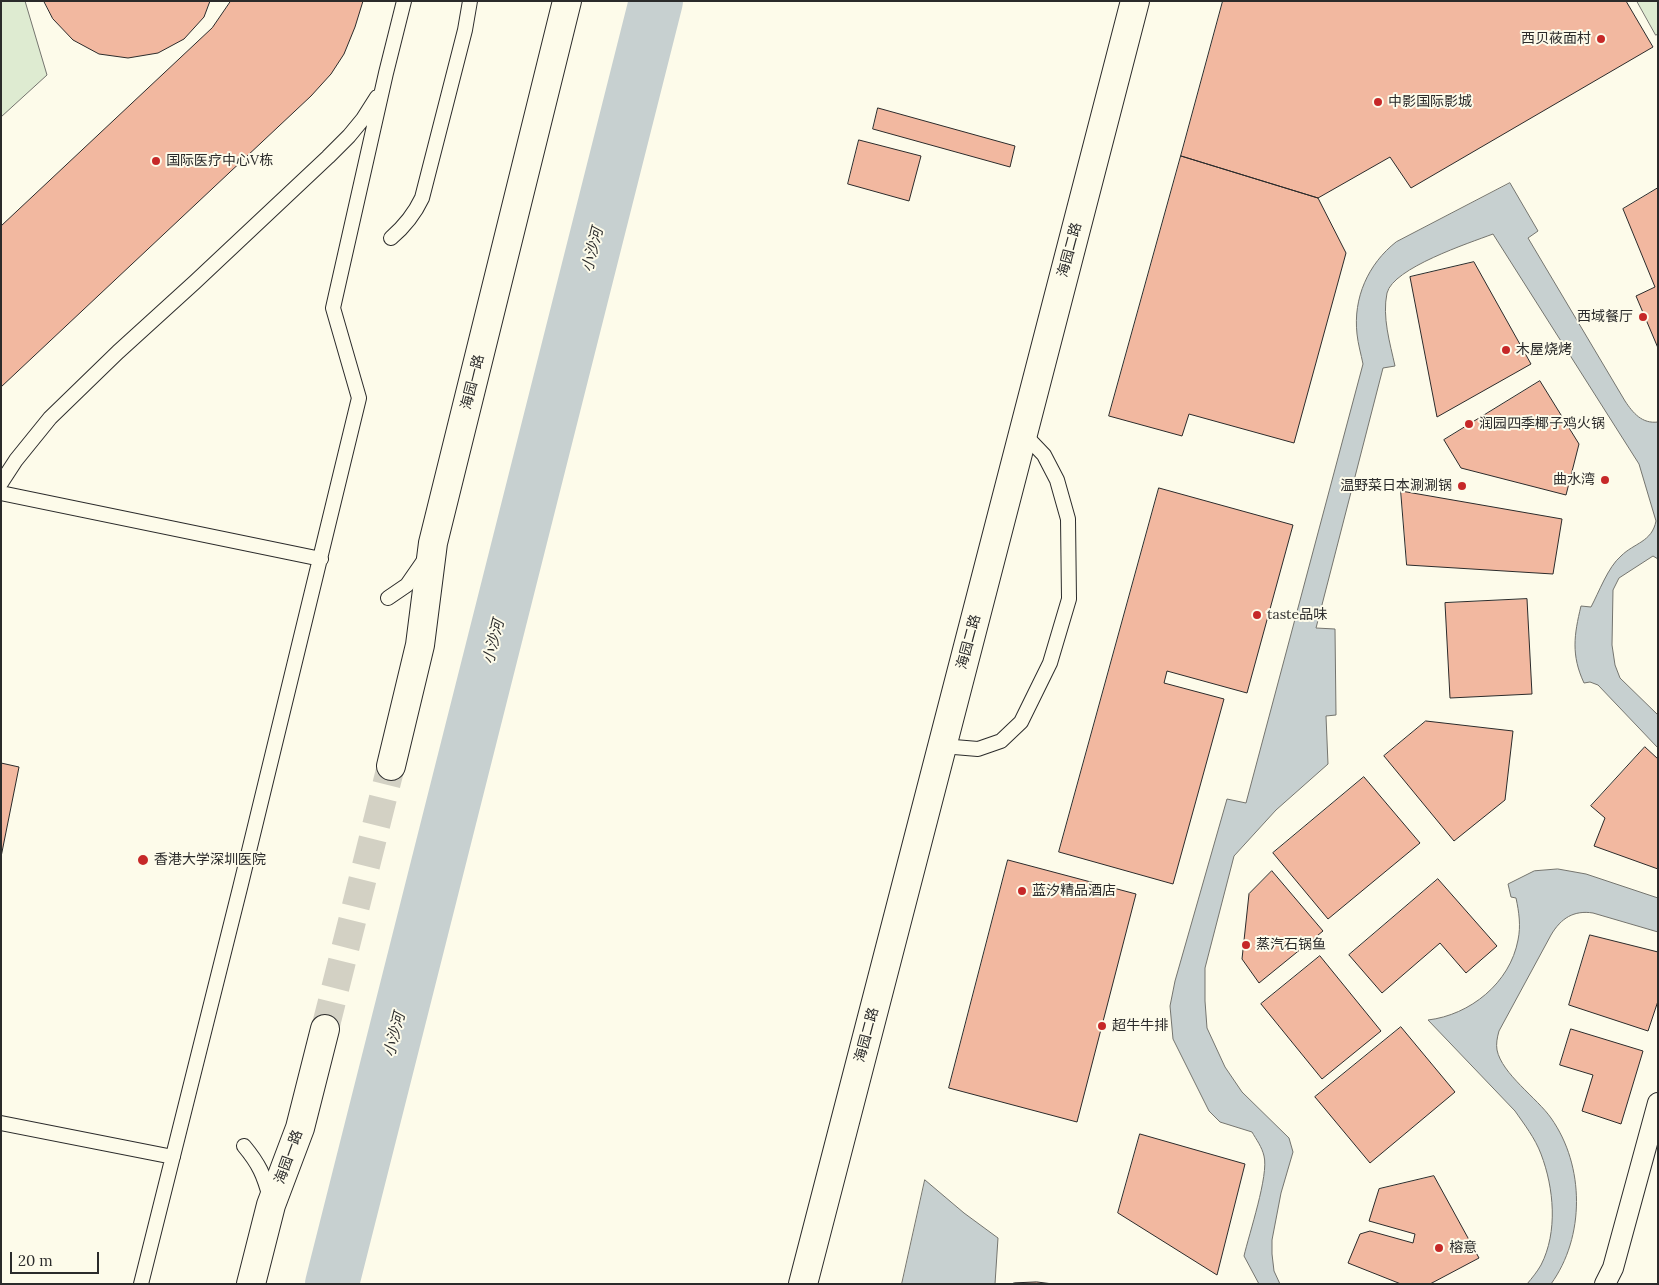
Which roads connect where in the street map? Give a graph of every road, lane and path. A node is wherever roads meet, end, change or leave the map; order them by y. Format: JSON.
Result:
{"nodes":[{"id":1,"x":404,"y":1,"type":"edge"},
{"id":2,"x":470,"y":1,"type":"edge"},
{"id":3,"x":567,"y":1,"type":"edge"},
{"id":4,"x":1135,"y":1,"type":"edge"},
{"id":5,"x":386,"y":73,"type":"junction"},
{"id":6,"x":390,"y":238,"type":"dead end"},
{"id":7,"x":1023,"y":433,"type":"junction"},
{"id":8,"x":1,"y":483,"type":"edge"},
{"id":9,"x":1,"y":493,"type":"edge"},
{"id":10,"x":433,"y":543,"type":"junction"},
{"id":11,"x":321,"y":559,"type":"junction"},
{"id":12,"x":388,"y":598,"type":"dead end"},
{"id":13,"x":942,"y":746,"type":"junction"},
{"id":14,"x":391,"y":766,"type":"tunnel mouth"},
{"id":15,"x":325,"y":1029,"type":"tunnel mouth"},
{"id":16,"x":1658,"y":1103,"type":"edge"},
{"id":17,"x":1,"y":1123,"type":"edge"},
{"id":18,"x":244,"y":1146,"type":"dead end"},
{"id":19,"x":173,"y":1157,"type":"junction"},
{"id":20,"x":271,"y":1205,"type":"junction"},
{"id":21,"x":141,"y":1284,"type":"edge"},
{"id":22,"x":251,"y":1284,"type":"edge"},
{"id":23,"x":803,"y":1284,"type":"edge"},
{"id":24,"x":1605,"y":1284,"type":"edge"}],
"edges":[{"from":1,"to":5,"type":"lane"},
{"from":2,"to":6,"type":"lane"},
{"from":3,"to":10,"type":"street","name":"海园一路"},
{"from":4,"to":7,"type":"street","name":"海园二路"},
{"from":5,"to":8,"type":"lane"},
{"from":5,"to":11,"type":"lane"},
{"from":7,"to":13,"type":"street","name":"海园二路"},
{"from":7,"to":13,"type":"lane"},
{"from":9,"to":11,"type":"lane"},
{"from":10,"to":12,"type":"lane"},
{"from":10,"to":14,"type":"street","name":"海园一路"},
{"from":11,"to":19,"type":"lane"},
{"from":13,"to":23,"type":"street","name":"海园二路"},
{"from":15,"to":20,"type":"street","name":"海园一路"},
{"from":16,"to":24,"type":"street"},
{"from":17,"to":19,"type":"lane"},
{"from":18,"to":20,"type":"lane"},
{"from":19,"to":21,"type":"lane"},
{"from":20,"to":22,"type":"street","name":"海园一路"}]}
